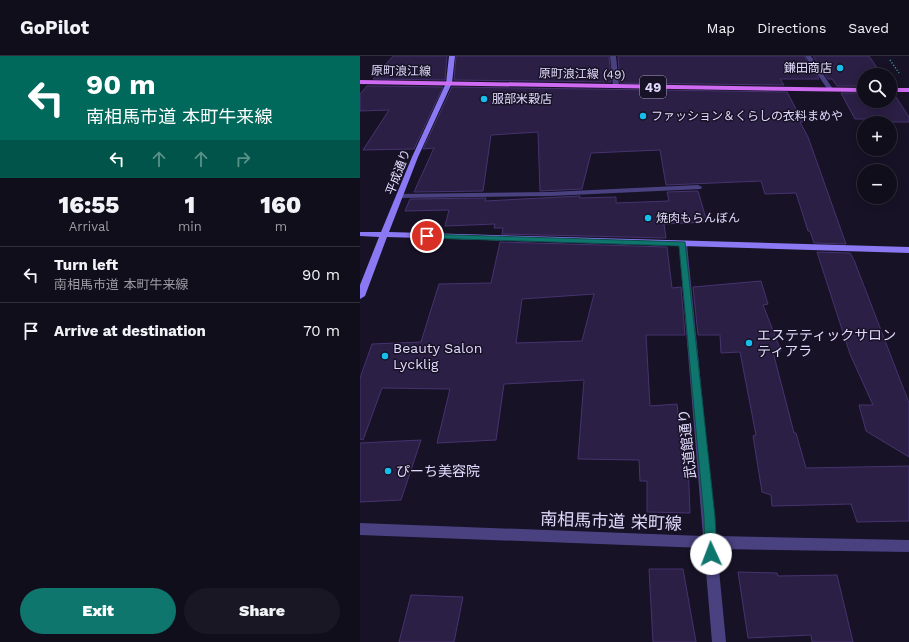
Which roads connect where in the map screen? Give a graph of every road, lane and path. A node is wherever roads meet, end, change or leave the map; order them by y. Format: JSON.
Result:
{"nodes":[{"id":1,"x":452,"y":56,"type":"edge"},
{"id":2,"x":613,"y":56,"type":"edge"},
{"id":3,"x":808,"y":56,"type":"edge"},
{"id":4,"x":360,"y":82,"type":"edge"},
{"id":5,"x":446,"y":83,"type":"junction"},
{"id":6,"x":616,"y":86,"type":"junction"},
{"id":7,"x":830,"y":89,"type":"junction"},
{"id":8,"x":857,"y":90,"type":"edge"},
{"id":9,"x":897,"y":90,"type":"edge"},
{"id":10,"x":909,"y":90,"type":"edge"},
{"id":11,"x":698,"y":187,"type":"dead end"},
{"id":12,"x":400,"y":196,"type":"junction"},
{"id":13,"x":360,"y":234,"type":"edge"},
{"id":14,"x":384,"y":235,"type":"junction"},
{"id":15,"x":683,"y":244,"type":"junction"},
{"id":16,"x":909,"y":250,"type":"edge"},
{"id":17,"x":360,"y":296,"type":"edge"},
{"id":18,"x":360,"y":529,"type":"edge"},
{"id":19,"x":710,"y":542,"type":"junction"},
{"id":20,"x":909,"y":546,"type":"edge"},
{"id":21,"x":719,"y":642,"type":"edge"}],
"edges":[{"from":1,"to":5,"type":"street","name":"平成通り"},
{"from":2,"to":6,"type":"street"},
{"from":3,"to":7,"type":"street"},
{"from":4,"to":5,"type":"main road","name":"原町浪江線","number":"49"},
{"from":5,"to":6,"type":"main road","name":"原町浪江線 (49)","number":"49"},
{"from":5,"to":12,"type":"street","name":"平成通り"},
{"from":6,"to":7,"type":"main road","name":"原町浪江線 (49)","number":"49"},
{"from":7,"to":8,"type":"main road","name":"原町浪江線 (49)","number":"49"},
{"from":9,"to":10,"type":"main road"},
{"from":11,"to":12,"type":"street"},
{"from":12,"to":14,"type":"street","name":"平成通り"},
{"from":13,"to":14,"type":"street"},
{"from":14,"to":15,"type":"street"},
{"from":14,"to":17,"type":"street","name":"平成通り"},
{"from":15,"to":16,"type":"street"},
{"from":15,"to":19,"type":"street","name":"武道館通り"},
{"from":18,"to":19,"type":"street","name":"南相馬市道 栄町線"},
{"from":19,"to":20,"type":"street","name":"南相馬市道 栄町線"},
{"from":19,"to":21,"type":"street","name":"武道館通り"}]}
